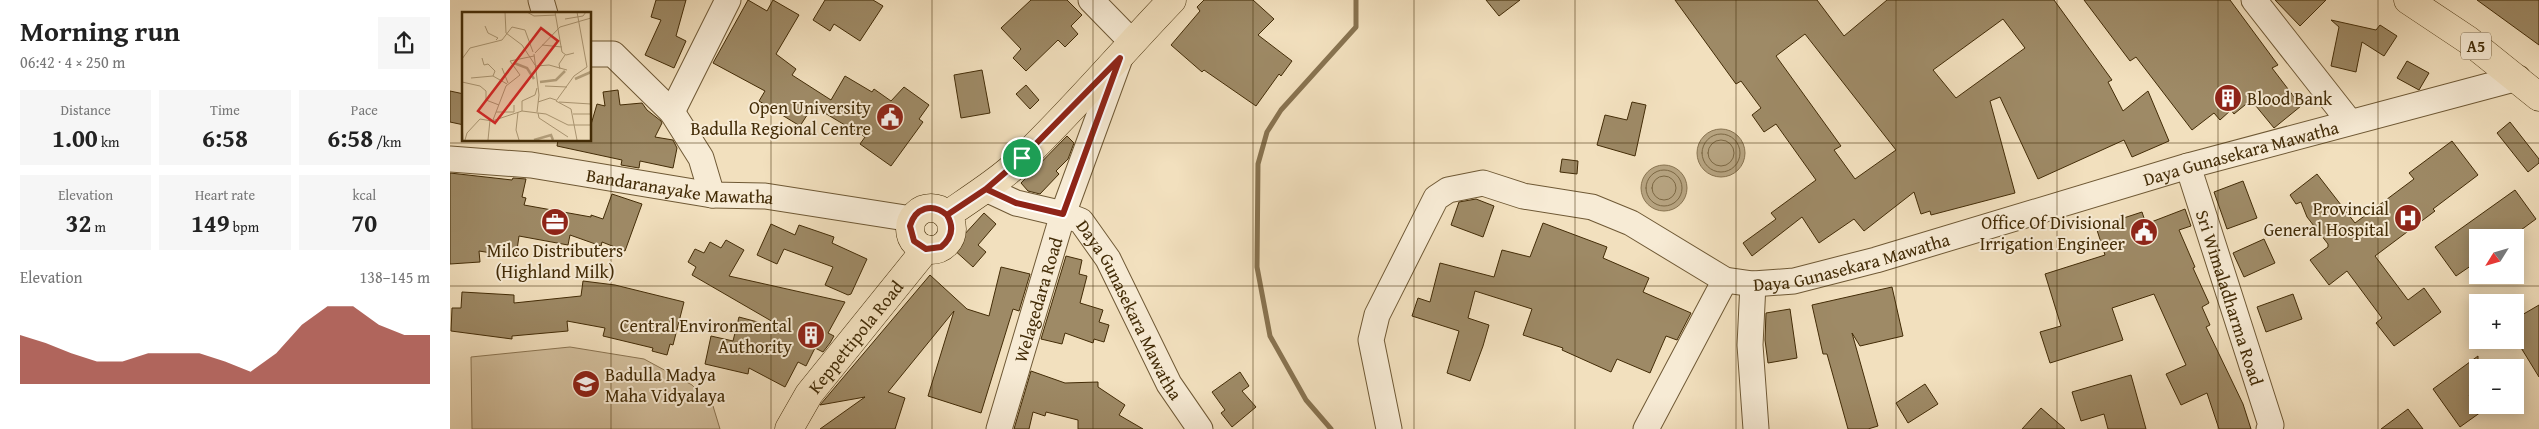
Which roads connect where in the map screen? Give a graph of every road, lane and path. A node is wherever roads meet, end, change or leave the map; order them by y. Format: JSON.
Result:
{"nodes":[{"id":1,"x":728,"y":0,"type":"edge"},
{"id":2,"x":1091,"y":0,"type":"edge"},
{"id":3,"x":1172,"y":0,"type":"edge"},
{"id":4,"x":2254,"y":0,"type":"edge"},
{"id":5,"x":2408,"y":0,"type":"edge"},
{"id":6,"x":1126,"y":50,"type":"junction"},
{"id":7,"x":591,"y":54,"type":"edge"},
{"id":8,"x":2518,"y":78,"type":"junction"},
{"id":9,"x":2539,"y":98,"type":"edge"},
{"id":10,"x":672,"y":112,"type":"junction"},
{"id":11,"x":2349,"y":121,"type":"junction"},
{"id":12,"x":450,"y":159,"type":"edge"},
{"id":13,"x":2188,"y":166,"type":"junction"},
{"id":14,"x":986,"y":189,"type":"junction"},
{"id":15,"x":712,"y":195,"type":"junction"},
{"id":16,"x":1063,"y":214,"type":"junction"},
{"id":17,"x":947,"y":215,"type":"junction"},
{"id":18,"x":912,"y":219,"type":"junction"},
{"id":19,"x":926,"y":249,"type":"junction"},
{"id":20,"x":1725,"y":280,"type":"junction"},
{"id":21,"x":1754,"y":284,"type":"junction"},
{"id":22,"x":789,"y":429,"type":"edge"},
{"id":23,"x":999,"y":429,"type":"edge"},
{"id":24,"x":1200,"y":429,"type":"edge"},
{"id":25,"x":1389,"y":429,"type":"edge"},
{"id":26,"x":1646,"y":429,"type":"edge"},
{"id":27,"x":1756,"y":429,"type":"edge"},
{"id":28,"x":2269,"y":429,"type":"edge"}],
"edges":[{"from":1,"to":10,"type":"street"},
{"from":2,"to":6,"type":"street"},
{"from":3,"to":6,"type":"main road"},
{"from":4,"to":11,"type":"street"},
{"from":5,"to":8,"type":"main road","number":"A5"},
{"from":6,"to":14,"type":"main road"},
{"from":6,"to":16,"type":"street","name":"Welagedara Road"},
{"from":7,"to":10,"type":"street"},
{"from":8,"to":9,"type":"main road","number":"A5"},
{"from":8,"to":11,"type":"street","name":"Daya Gunasekara Mawatha"},
{"from":10,"to":15,"type":"street"},
{"from":11,"to":13,"type":"street","name":"Daya Gunasekara Mawatha"},
{"from":12,"to":15,"type":"street","name":"Bandaranayake Mawatha"},
{"from":13,"to":21,"type":"street","name":"Daya Gunasekara Mawatha"},
{"from":13,"to":28,"type":"street","name":"Sri Wimaladharma Road"},
{"from":14,"to":16,"type":"street","name":"Daya Gunasekara Mawatha"},
{"from":14,"to":17,"type":"main road"},
{"from":15,"to":18,"type":"street","name":"Bandaranayake Mawatha"},
{"from":16,"to":23,"type":"street","name":"Welagedara Road"},
{"from":16,"to":24,"type":"street","name":"Daya Gunasekara Mawatha"},
{"from":17,"to":18,"type":"main road"},
{"from":17,"to":19,"type":"main road"},
{"from":18,"to":19,"type":"main road"},
{"from":19,"to":22,"type":"main road","name":"Keppettipola Road"},
{"from":20,"to":21,"type":"street","name":"Daya Gunasekara Mawatha"},
{"from":20,"to":25,"type":"street","name":"Daya Gunasekara Mawatha"},
{"from":20,"to":26,"type":"street"},
{"from":21,"to":27,"type":"street"}]}
